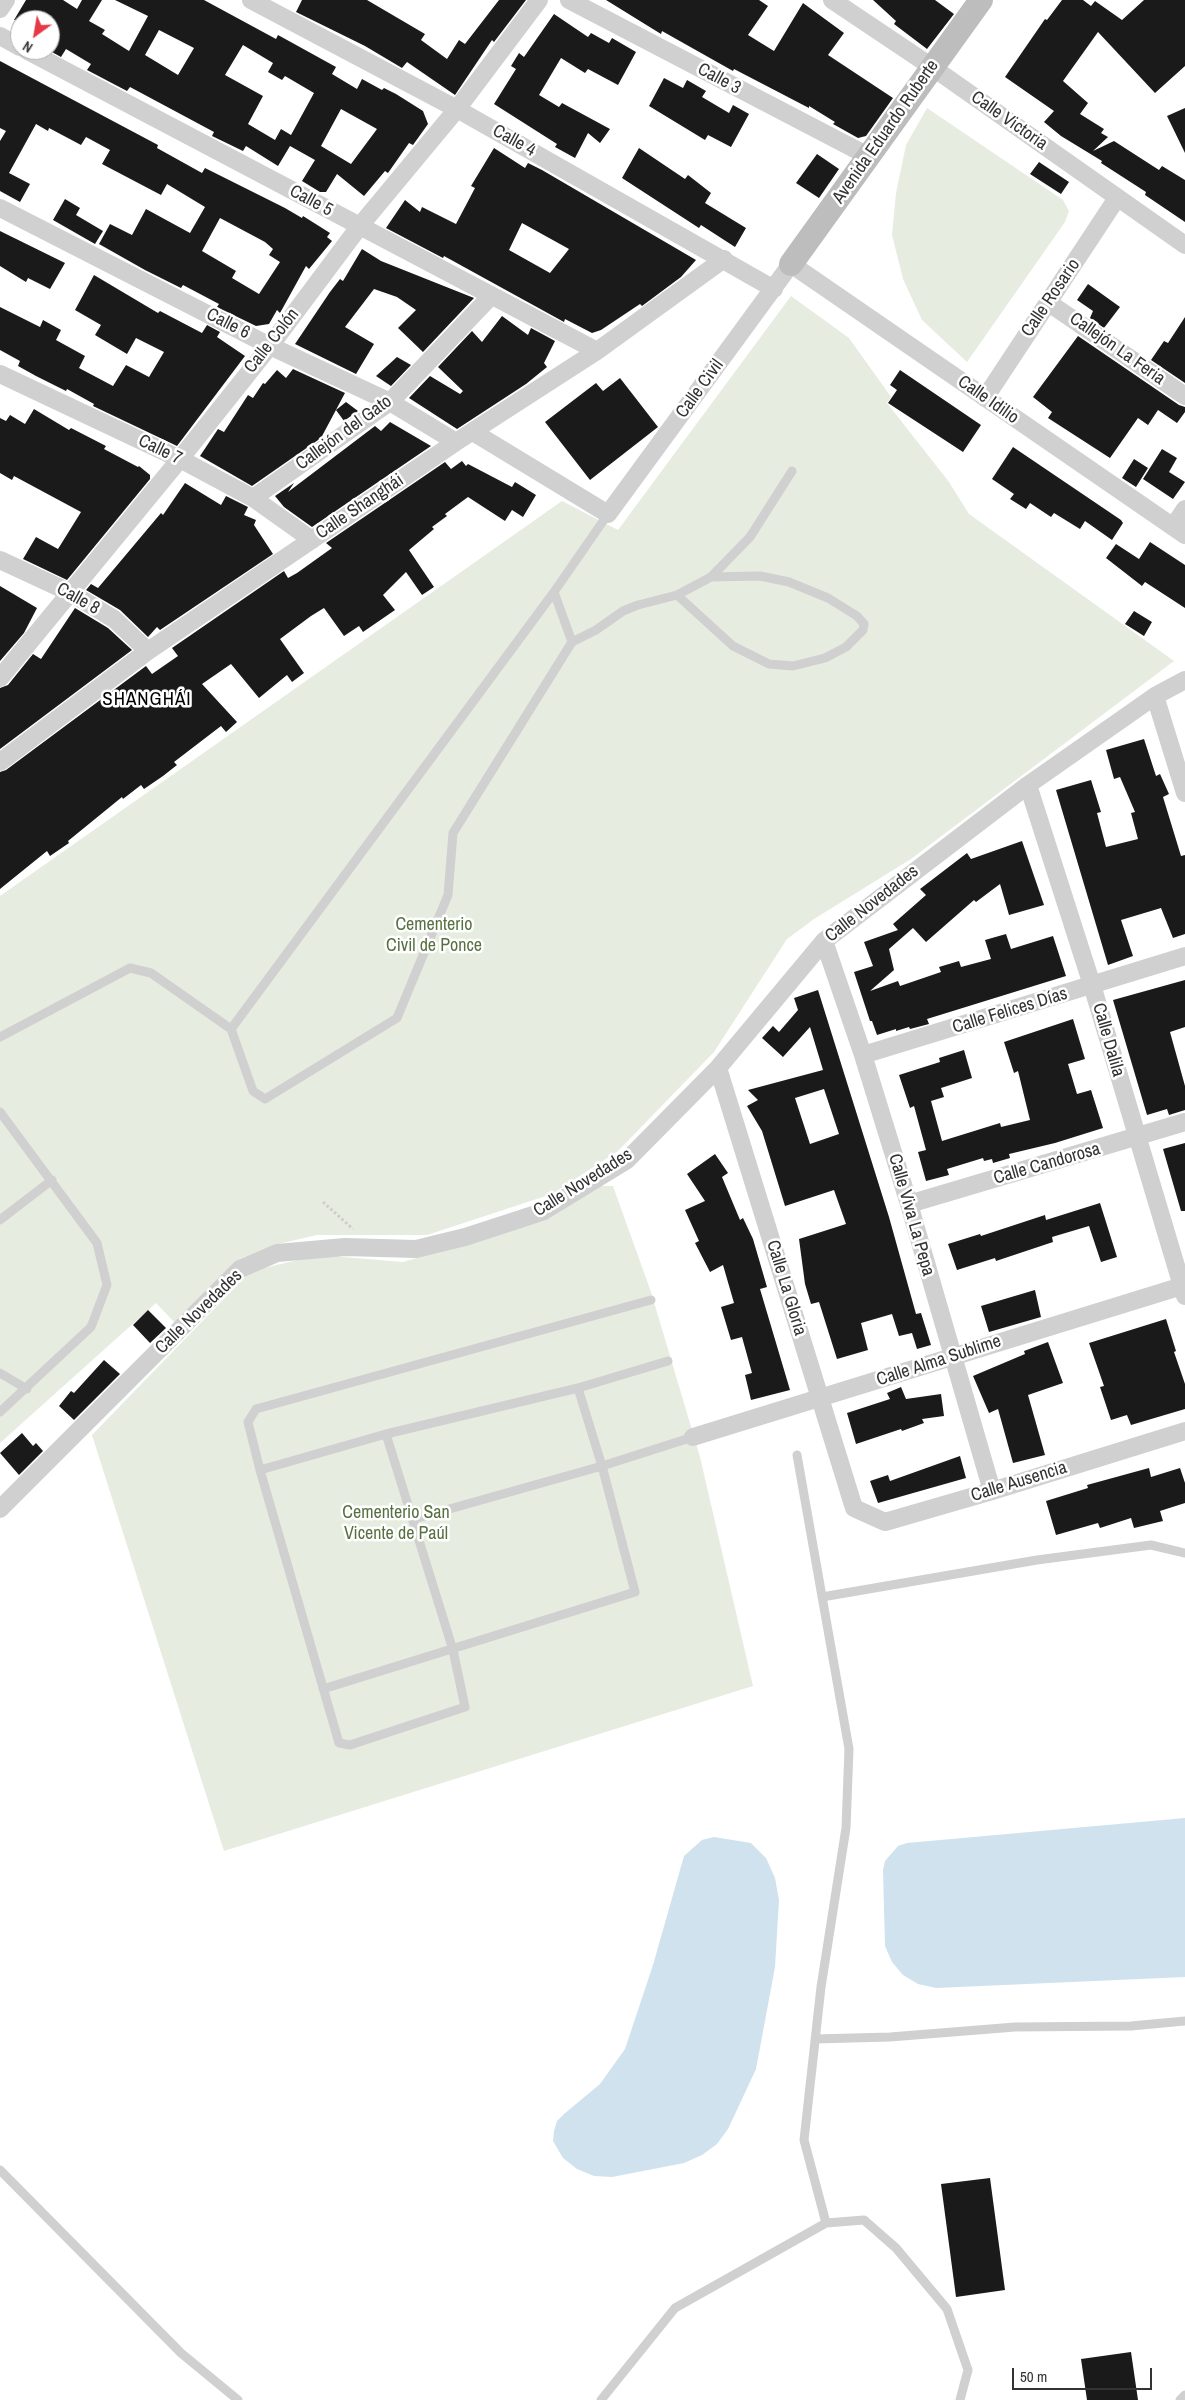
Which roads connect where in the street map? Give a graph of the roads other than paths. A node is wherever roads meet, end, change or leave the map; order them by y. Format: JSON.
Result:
{"nodes":[{"id":1,"x":6,"y":0,"type":"edge"},
{"id":2,"x":251,"y":0,"type":"edge"},
{"id":3,"x":539,"y":0,"type":"edge"},
{"id":4,"x":569,"y":0,"type":"edge"},
{"id":5,"x":832,"y":0,"type":"edge"},
{"id":6,"x":981,"y":0,"type":"edge"},
{"id":7,"x":0,"y":9,"type":"edge"},
{"id":8,"x":45,"y":60,"type":"edge"},
{"id":9,"x":932,"y":67,"type":"junction"},
{"id":10,"x":457,"y":109,"type":"junction"},
{"id":11,"x":870,"y":157,"type":"junction"},
{"id":12,"x":1117,"y":198,"type":"junction"},
{"id":13,"x":0,"y":208,"type":"edge"},
{"id":14,"x":359,"y":227,"type":"junction"},
{"id":15,"x":1185,"y":245,"type":"edge"},
{"id":16,"x":724,"y":259,"type":"junction"},
{"id":17,"x":791,"y":264,"type":"junction"},
{"id":18,"x":774,"y":289,"type":"junction"},
{"id":19,"x":491,"y":296,"type":"junction"},
{"id":20,"x":1049,"y":302,"type":"junction"},
{"id":21,"x":270,"y":346,"type":"junction"},
{"id":22,"x":597,"y":351,"type":"junction"},
{"id":23,"x":0,"y":374,"type":"edge"},
{"id":24,"x":1185,"y":396,"type":"edge"},
{"id":25,"x":984,"y":398,"type":"junction"},
{"id":26,"x":390,"y":402,"type":"junction"},
{"id":27,"x":473,"y":432,"type":"junction"},
{"id":28,"x":456,"y":442,"type":"junction"},
{"id":29,"x":180,"y":459,"type":"junction"},
{"id":30,"x":792,"y":470,"type":"dead end"},
{"id":31,"x":253,"y":498,"type":"junction"},
{"id":32,"x":1185,"y":509,"type":"edge"},
{"id":33,"x":608,"y":514,"type":"junction"},
{"id":34,"x":1179,"y":531,"type":"edge"},
{"id":35,"x":312,"y":540,"type":"junction"},
{"id":36,"x":0,"y":560,"type":"edge"},
{"id":37,"x":711,"y":577,"type":"junction"},
{"id":38,"x":554,"y":592,"type":"junction"},
{"id":39,"x":71,"y":593,"type":"junction"},
{"id":40,"x":677,"y":595,"type":"junction"},
{"id":41,"x":572,"y":642,"type":"junction"},
{"id":42,"x":148,"y":651,"type":"junction"},
{"id":43,"x":0,"y":678,"type":"edge"},
{"id":44,"x":1185,"y":680,"type":"edge"},
{"id":45,"x":1155,"y":696,"type":"junction"},
{"id":46,"x":0,"y":762,"type":"edge"},
{"id":47,"x":1028,"y":785,"type":"junction"},
{"id":48,"x":1185,"y":793,"type":"edge"},
{"id":49,"x":824,"y":941,"type":"junction"},
{"id":50,"x":1185,"y":956,"type":"edge"},
{"id":51,"x":1092,"y":986,"type":"junction"},
{"id":52,"x":231,"y":1029,"type":"junction"},
{"id":53,"x":0,"y":1037,"type":"edge"},
{"id":54,"x":863,"y":1056,"type":"junction"},
{"id":55,"x":718,"y":1068,"type":"junction"},
{"id":56,"x":0,"y":1112,"type":"edge"},
{"id":57,"x":1185,"y":1122,"type":"edge"},
{"id":58,"x":1136,"y":1137,"type":"junction"},
{"id":59,"x":52,"y":1180,"type":"junction"},
{"id":60,"x":909,"y":1204,"type":"junction"},
{"id":61,"x":0,"y":1220,"type":"edge"},
{"id":62,"x":1184,"y":1289,"type":"edge"},
{"id":63,"x":651,"y":1300,"type":"dead end"},
{"id":64,"x":952,"y":1357,"type":"junction"},
{"id":65,"x":668,"y":1361,"type":"dead end"},
{"id":66,"x":0,"y":1373,"type":"edge"},
{"id":67,"x":27,"y":1388,"type":"junction"},
{"id":68,"x":578,"y":1388,"type":"junction"},
{"id":69,"x":820,"y":1399,"type":"junction"},
{"id":70,"x":0,"y":1412,"type":"edge"},
{"id":71,"x":1185,"y":1431,"type":"edge"},
{"id":72,"x":386,"y":1434,"type":"junction"},
{"id":73,"x":693,"y":1437,"type":"joint"},
{"id":74,"x":797,"y":1455,"type":"dead end"},
{"id":75,"x":602,"y":1466,"type":"junction"},
{"id":76,"x":260,"y":1470,"type":"junction"},
{"id":77,"x":992,"y":1492,"type":"junction"},
{"id":78,"x":854,"y":1508,"type":"joint"},
{"id":79,"x":0,"y":1509,"type":"edge"},
{"id":80,"x":414,"y":1519,"type":"junction"},
{"id":81,"x":1185,"y":1553,"type":"edge"},
{"id":82,"x":822,"y":1597,"type":"junction"},
{"id":83,"x":453,"y":1650,"type":"junction"},
{"id":84,"x":323,"y":1689,"type":"junction"},
{"id":85,"x":1185,"y":2021,"type":"edge"},
{"id":86,"x":815,"y":2039,"type":"junction"},
{"id":87,"x":0,"y":2170,"type":"edge"},
{"id":88,"x":826,"y":2223,"type":"junction"},
{"id":89,"x":1185,"y":2395,"type":"edge"},
{"id":90,"x":238,"y":2400,"type":"edge"},
{"id":91,"x":601,"y":2400,"type":"edge"},
{"id":92,"x":960,"y":2400,"type":"edge"},
{"id":93,"x":1180,"y":2400,"type":"edge"}],
"edges":[{"from":1,"to":7,"type":"street"},
{"from":2,"to":10,"type":"street","name":"Calle 4"},
{"from":3,"to":10,"type":"street","name":"Calle Colón"},
{"from":4,"to":11,"type":"street","name":"Calle 3"},
{"from":5,"to":9,"type":"street","name":"Calle Victoria"},
{"from":6,"to":9,"type":"street","name":"Avenida Eduardo Ruberte"},
{"from":8,"to":14,"type":"street","name":"Calle 5"},
{"from":9,"to":11,"type":"street","name":"Avenida Eduardo Ruberte"},
{"from":9,"to":12,"type":"street","name":"Calle Victoria"},
{"from":10,"to":14,"type":"street","name":"Calle Colón"},
{"from":10,"to":16,"type":"street","name":"Calle 4"},
{"from":11,"to":17,"type":"street","name":"Avenida Eduardo Ruberte"},
{"from":12,"to":15,"type":"street","name":"Calle Victoria"},
{"from":12,"to":20,"type":"street","name":"Calle Rosario"},
{"from":13,"to":21,"type":"street","name":"Calle 6"},
{"from":14,"to":19,"type":"street","name":"Calle 5"},
{"from":14,"to":21,"type":"street","name":"Calle Colón"},
{"from":16,"to":18,"type":"street","name":"Calle 4"},
{"from":16,"to":22,"type":"street","name":"Calle Shanghái"},
{"from":17,"to":18,"type":"street","name":"Calle Civil"},
{"from":17,"to":25,"type":"street","name":"Calle Idilio"},
{"from":18,"to":33,"type":"street","name":"Calle Civil"},
{"from":19,"to":22,"type":"street","name":"Calle 5"},
{"from":19,"to":26,"type":"street","name":"Callejón del Gato"},
{"from":20,"to":24,"type":"street","name":"Callejón La Feria"},
{"from":20,"to":25,"type":"street","name":"Calle Rosario"},
{"from":21,"to":26,"type":"street","name":"Calle 6"},
{"from":21,"to":29,"type":"street","name":"Calle Colón"},
{"from":22,"to":27,"type":"street","name":"Calle Shanghái"},
{"from":23,"to":29,"type":"street","name":"Calle 7"},
{"from":25,"to":34,"type":"street","name":"Calle Idilio"},
{"from":26,"to":28,"type":"street","name":"Calle 6"},
{"from":26,"to":31,"type":"street","name":"Callejón del Gato"},
{"from":27,"to":28,"type":"street","name":"Calle Shanghái"},
{"from":27,"to":33,"type":"street"},
{"from":28,"to":35,"type":"street","name":"Calle Shanghái"},
{"from":29,"to":31,"type":"street","name":"Calle 7"},
{"from":29,"to":39,"type":"street","name":"Calle Colón"},
{"from":30,"to":37,"type":"lane"},
{"from":31,"to":35,"type":"street","name":"Calle 7"},
{"from":32,"to":34,"type":"street"},
{"from":33,"to":38,"type":"lane"},
{"from":35,"to":42,"type":"street","name":"Calle Shanghái"},
{"from":36,"to":39,"type":"street","name":"Calle 8"},
{"from":37,"to":40,"type":"lane"},
{"from":37,"to":40,"type":"lane"},
{"from":38,"to":41,"type":"lane"},
{"from":38,"to":52,"type":"lane"},
{"from":39,"to":42,"type":"street","name":"Calle 8"},
{"from":39,"to":43,"type":"street","name":"Calle Colón"},
{"from":40,"to":41,"type":"lane"},
{"from":41,"to":52,"type":"lane"},
{"from":42,"to":46,"type":"street","name":"Calle Shanghái"},
{"from":44,"to":45,"type":"street","name":"Calle Novedades"},
{"from":45,"to":47,"type":"street","name":"Calle Novedades"},
{"from":45,"to":48,"type":"street"},
{"from":47,"to":49,"type":"street","name":"Calle Novedades"},
{"from":47,"to":51,"type":"street","name":"Calle Dalila"},
{"from":49,"to":54,"type":"street","name":"Calle Viva La Pepa"},
{"from":49,"to":55,"type":"street","name":"Calle Novedades"},
{"from":50,"to":51,"type":"street","name":"Calle Felices Días"},
{"from":51,"to":54,"type":"street","name":"Calle Felices Días"},
{"from":51,"to":58,"type":"street","name":"Calle Dalila"},
{"from":52,"to":53,"type":"lane"},
{"from":54,"to":60,"type":"street","name":"Calle Viva La Pepa"},
{"from":55,"to":69,"type":"street","name":"Calle La Gloria"},
{"from":55,"to":79,"type":"street","name":"Calle Novedades"},
{"from":56,"to":59,"type":"lane"},
{"from":57,"to":58,"type":"street","name":"Calle Candorosa"},
{"from":58,"to":60,"type":"street","name":"Calle Candorosa"},
{"from":58,"to":62,"type":"street","name":"Calle Dalila"},
{"from":59,"to":61,"type":"lane"},
{"from":59,"to":67,"type":"lane"},
{"from":60,"to":64,"type":"street","name":"Calle Viva La Pepa"},
{"from":62,"to":64,"type":"street","name":"Calle Alma Sublime"},
{"from":63,"to":76,"type":"lane"},
{"from":64,"to":69,"type":"street","name":"Calle Alma Sublime"},
{"from":64,"to":77,"type":"street","name":"Calle Viva La Pepa"},
{"from":65,"to":68,"type":"lane"},
{"from":66,"to":67,"type":"lane"},
{"from":67,"to":70,"type":"lane"},
{"from":68,"to":72,"type":"lane"},
{"from":68,"to":75,"type":"lane"},
{"from":69,"to":73,"type":"street","name":"Calle Alma Sublime"},
{"from":69,"to":78,"type":"street","name":"Calle La Gloria"},
{"from":71,"to":77,"type":"street","name":"Calle Ausencia"},
{"from":72,"to":76,"type":"lane"},
{"from":72,"to":80,"type":"lane"},
{"from":73,"to":75,"type":"lane"},
{"from":74,"to":82,"type":"lane"},
{"from":75,"to":80,"type":"lane"},
{"from":75,"to":83,"type":"lane"},
{"from":76,"to":84,"type":"lane"},
{"from":77,"to":78,"type":"street","name":"Calle Ausencia"},
{"from":80,"to":83,"type":"lane"},
{"from":81,"to":82,"type":"lane"},
{"from":82,"to":86,"type":"lane"},
{"from":83,"to":84,"type":"lane"},
{"from":83,"to":84,"type":"lane"},
{"from":85,"to":86,"type":"lane"},
{"from":86,"to":88,"type":"lane"},
{"from":87,"to":90,"type":"lane"},
{"from":88,"to":91,"type":"lane"},
{"from":88,"to":92,"type":"lane"},
{"from":89,"to":93,"type":"lane"}]}
